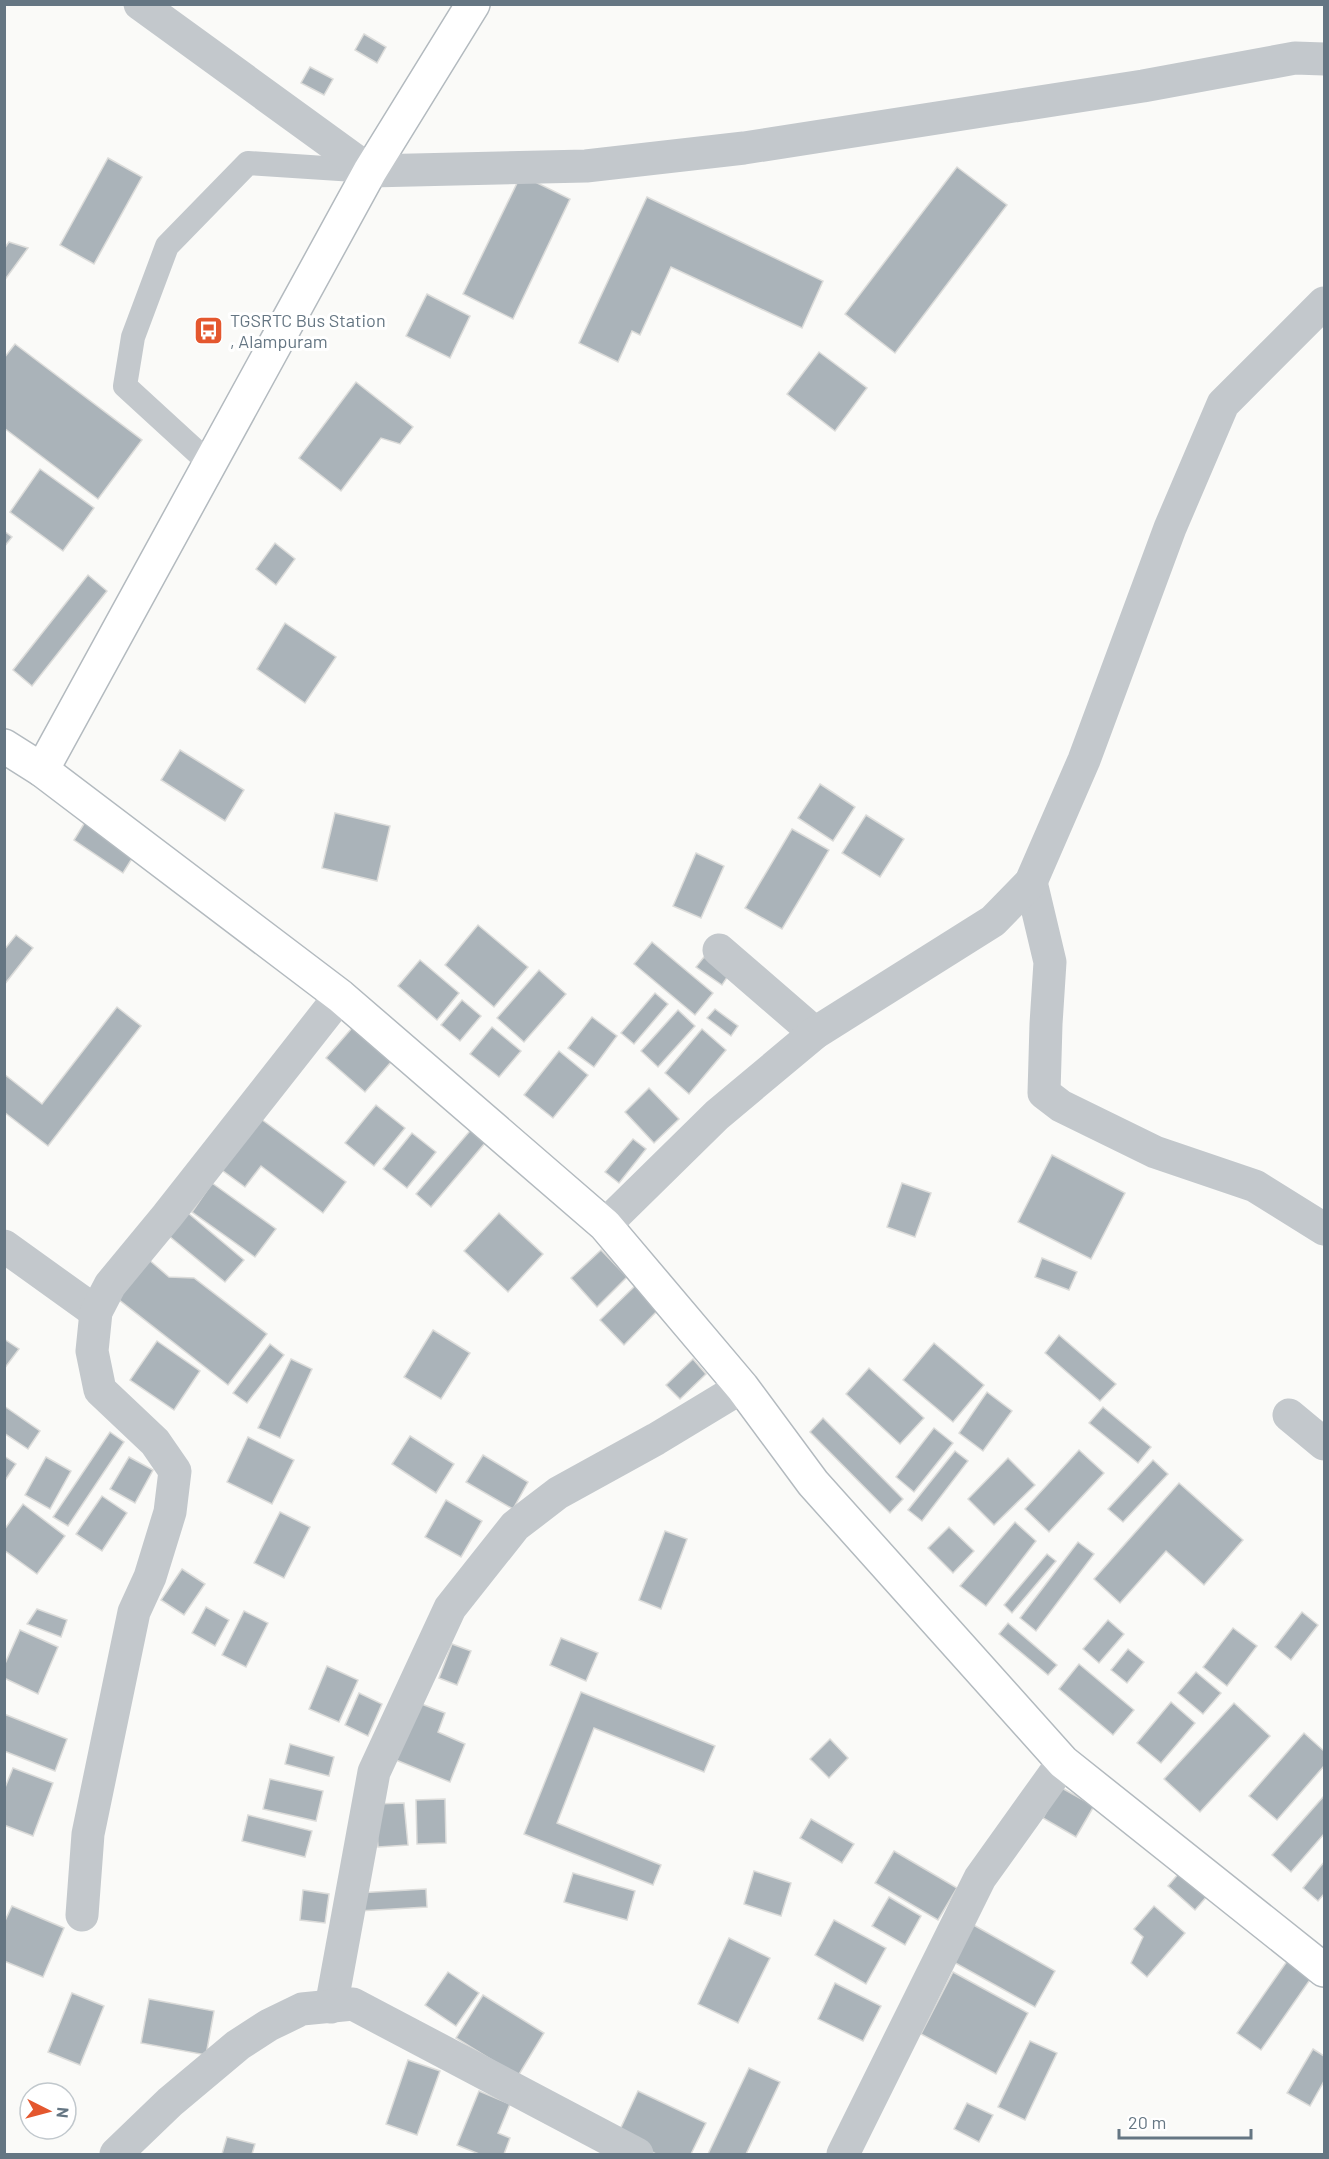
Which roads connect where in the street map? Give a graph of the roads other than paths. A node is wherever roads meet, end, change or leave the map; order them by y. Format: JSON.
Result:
{"nodes":[{"id":1,"x":140,"y":4,"type":"edge"},
{"id":2,"x":473,"y":4,"type":"edge"},
{"id":3,"x":1324,"y":59,"type":"edge"},
{"id":4,"x":370,"y":171,"type":"junction"},
{"id":5,"x":1324,"y":303,"type":"edge"},
{"id":6,"x":210,"y":463,"type":"junction"},
{"id":7,"x":4,"y":746,"type":"edge"},
{"id":8,"x":42,"y":770,"type":"junction"},
{"id":9,"x":1031,"y":882,"type":"junction"},
{"id":10,"x":719,"y":950,"type":"dead end"},
{"id":11,"x":340,"y":996,"type":"junction"},
{"id":12,"x":815,"y":1032,"type":"junction"},
{"id":13,"x":605,"y":1225,"type":"junction"},
{"id":14,"x":1324,"y":1229,"type":"edge"},
{"id":15,"x":4,"y":1246,"type":"edge"},
{"id":16,"x":96,"y":1312,"type":"junction"},
{"id":17,"x":742,"y":1387,"type":"junction"},
{"id":18,"x":1289,"y":1415,"type":"dead end"},
{"id":19,"x":1324,"y":1444,"type":"edge"},
{"id":20,"x":1063,"y":1762,"type":"junction"},
{"id":21,"x":82,"y":1915,"type":"dead end"},
{"id":22,"x":1324,"y":1970,"type":"edge"},
{"id":23,"x":331,"y":2007,"type":"junction"},
{"id":24,"x":116,"y":2154,"type":"edge"},
{"id":25,"x":637,"y":2154,"type":"edge"},
{"id":26,"x":843,"y":2154,"type":"edge"}],
"edges":[{"from":1,"to":4,"type":"street"},
{"from":2,"to":4,"type":"street"},
{"from":3,"to":4,"type":"street"},
{"from":4,"to":6,"type":"street"},
{"from":4,"to":6,"type":"lane"},
{"from":5,"to":9,"type":"street"},
{"from":6,"to":8,"type":"street"},
{"from":7,"to":8,"type":"street"},
{"from":8,"to":11,"type":"street"},
{"from":9,"to":12,"type":"street"},
{"from":9,"to":14,"type":"street"},
{"from":10,"to":12,"type":"street"},
{"from":11,"to":13,"type":"street"},
{"from":11,"to":16,"type":"street"},
{"from":12,"to":13,"type":"street"},
{"from":13,"to":17,"type":"street"},
{"from":15,"to":16,"type":"street"},
{"from":16,"to":21,"type":"street"},
{"from":17,"to":20,"type":"street"},
{"from":17,"to":23,"type":"street"},
{"from":18,"to":19,"type":"street"},
{"from":20,"to":22,"type":"street"},
{"from":20,"to":26,"type":"street"},
{"from":23,"to":24,"type":"street"},
{"from":23,"to":25,"type":"street"}]}
